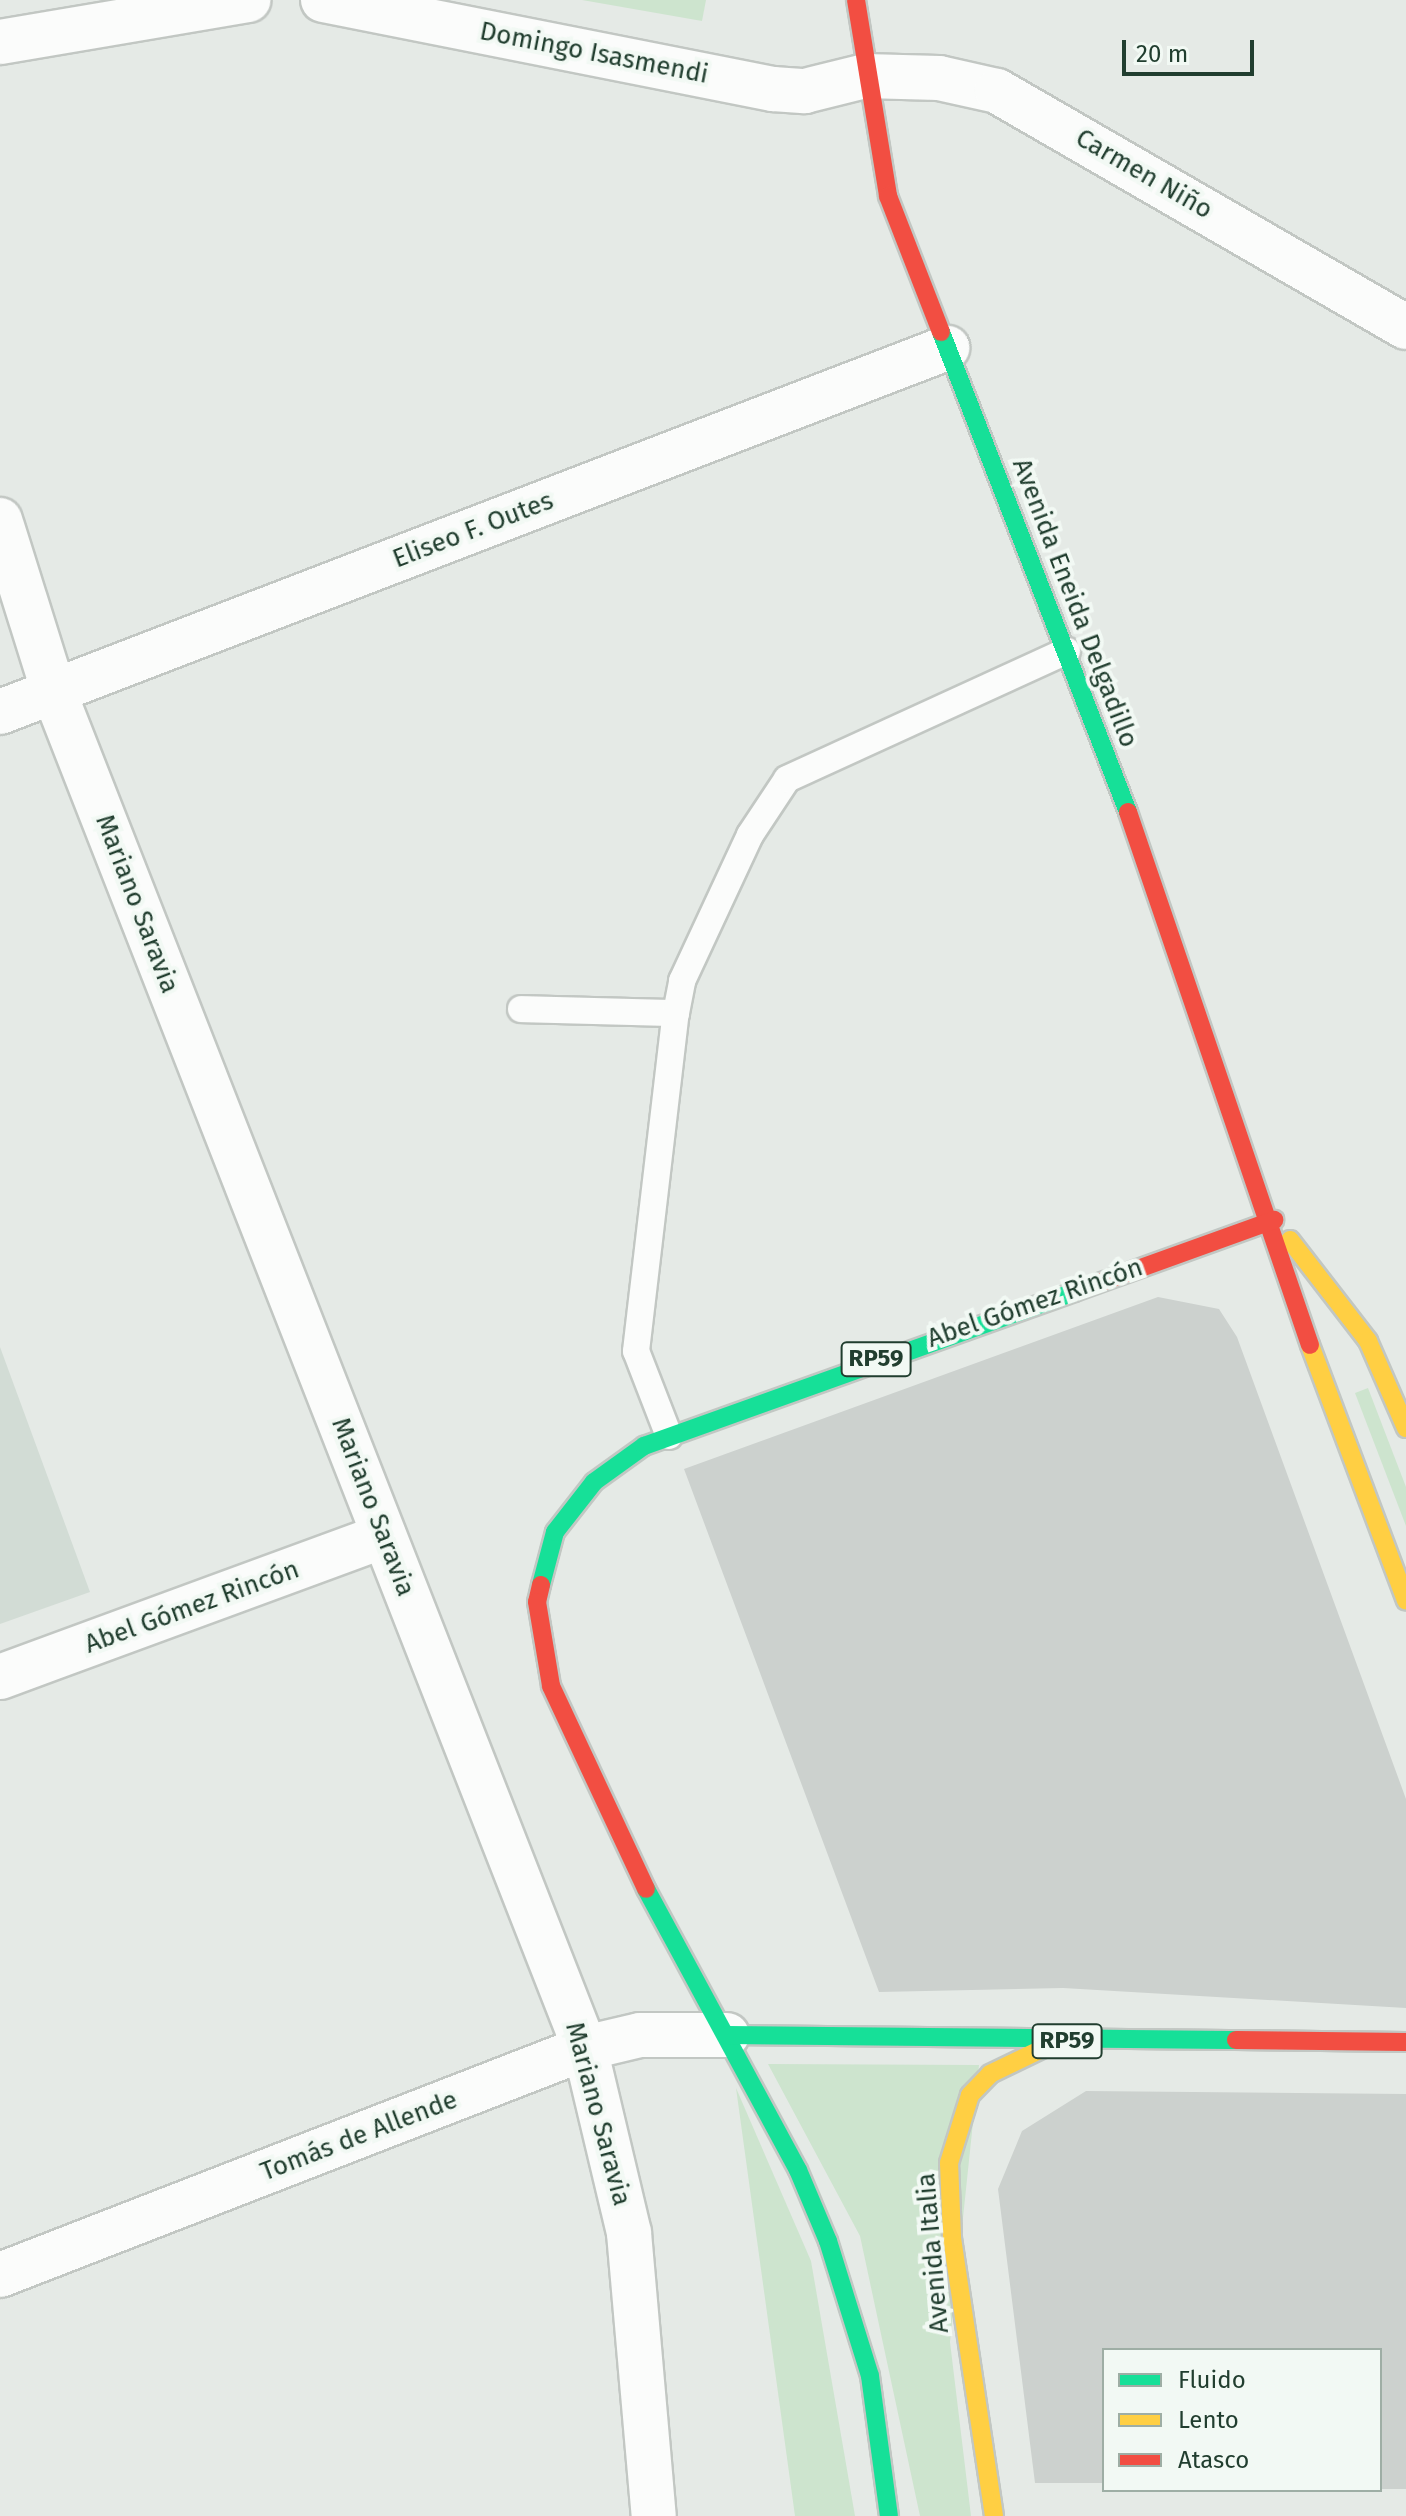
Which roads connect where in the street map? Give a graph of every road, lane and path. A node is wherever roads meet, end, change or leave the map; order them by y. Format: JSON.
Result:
{"nodes":[{"id":1,"x":248,"y":0,"type":"edge"},
{"id":2,"x":323,"y":0,"type":"edge"},
{"id":3,"x":856,"y":0,"type":"edge"},
{"id":4,"x":412,"y":8,"type":"edge"},
{"id":5,"x":0,"y":42,"type":"edge"},
{"id":6,"x":865,"y":76,"type":"junction"},
{"id":7,"x":1406,"y":327,"type":"edge"},
{"id":8,"x":947,"y":348,"type":"junction"},
{"id":9,"x":0,"y":520,"type":"edge"},
{"id":10,"x":1067,"y":651,"type":"junction"},
{"id":11,"x":54,"y":692,"type":"junction"},
{"id":12,"x":0,"y":712,"type":"edge"},
{"id":13,"x":521,"y":1009,"type":"dead end"},
{"id":14,"x":676,"y":1013,"type":"junction"},
{"id":15,"x":1274,"y":1220,"type":"junction"},
{"id":16,"x":1406,"y":1428,"type":"edge"},
{"id":17,"x":669,"y":1436,"type":"junction"},
{"id":18,"x":384,"y":1536,"type":"junction"},
{"id":19,"x":1406,"y":1601,"type":"edge"},
{"id":20,"x":0,"y":1677,"type":"edge"},
{"id":21,"x":727,"y":2035,"type":"junction"},
{"id":22,"x":1061,"y":2041,"type":"junction"},
{"id":23,"x":1406,"y":2042,"type":"edge"},
{"id":24,"x":585,"y":2048,"type":"junction"},
{"id":25,"x":0,"y":2275,"type":"edge"},
{"id":26,"x":654,"y":2516,"type":"edge"},
{"id":27,"x":889,"y":2516,"type":"edge"},
{"id":28,"x":994,"y":2516,"type":"edge"}],
"edges":[{"from":1,"to":5,"type":"street"},
{"from":2,"to":4,"type":"street","name":"Domingo Isasmendi"},
{"from":3,"to":6,"type":"main road","name":"Avenida Eneida Delgadillo"},
{"from":4,"to":6,"type":"street","name":"Domingo Isasmendi"},
{"from":6,"to":7,"type":"street","name":"Carmen Niño"},
{"from":6,"to":8,"type":"main road","name":"Avenida Eneida Delgadillo"},
{"from":8,"to":10,"type":"main road","name":"Avenida Eneida Delgadillo"},
{"from":8,"to":11,"type":"street","name":"Eliseo F. Outes"},
{"from":9,"to":11,"type":"street","name":"Mariano Saravia"},
{"from":10,"to":14,"type":"lane"},
{"from":10,"to":15,"type":"main road","name":"Avenida Eneida Delgadillo"},
{"from":11,"to":12,"type":"street","name":"Eliseo F. Outes"},
{"from":11,"to":18,"type":"street","name":"Mariano Saravia"},
{"from":13,"to":14,"type":"lane"},
{"from":14,"to":17,"type":"lane"},
{"from":15,"to":16,"type":"main road","name":"Avenida Eneida Delgadillo"},
{"from":15,"to":17,"type":"main road","name":"Abel Gómez Rincón","number":"RP59"},
{"from":15,"to":19,"type":"main road","name":"Avenida Eneida Delgadillo"},
{"from":17,"to":21,"type":"main road","name":"Abel Gómez Rincón","number":"RP59"},
{"from":18,"to":20,"type":"street","name":"Abel Gómez Rincón"},
{"from":18,"to":24,"type":"street","name":"Mariano Saravia"},
{"from":21,"to":22,"type":"main road","number":"RP59"},
{"from":21,"to":24,"type":"street","name":"Tomás de Allende"},
{"from":21,"to":27,"type":"main road","number":"RP59"},
{"from":22,"to":23,"type":"main road","number":"RP59"},
{"from":22,"to":28,"type":"main road","name":"Avenida Italia","number":"RP59"},
{"from":24,"to":25,"type":"street","name":"Tomás de Allende"},
{"from":24,"to":26,"type":"street","name":"Mariano Saravia"}]}
